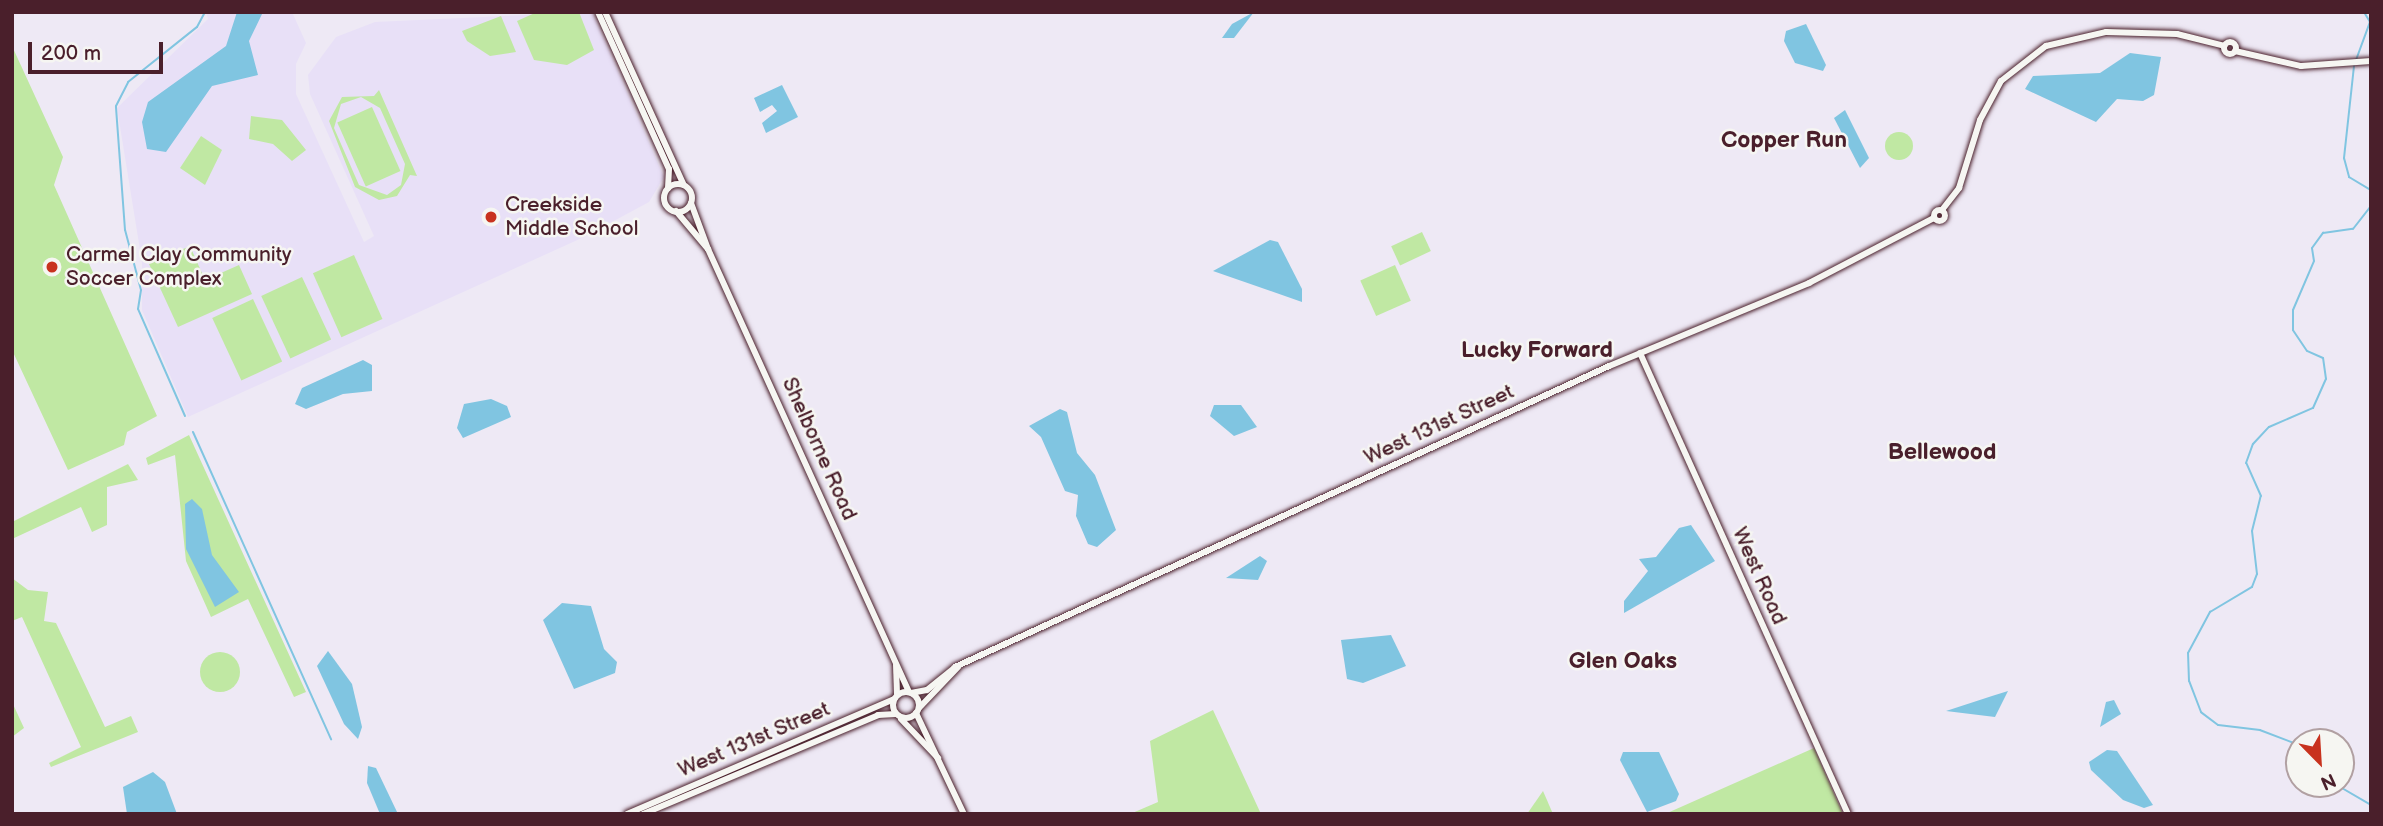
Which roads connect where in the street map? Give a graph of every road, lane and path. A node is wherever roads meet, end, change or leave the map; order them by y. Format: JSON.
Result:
{"nodes":[{"id":1,"x":598,"y":12,"type":"edge"},
{"id":2,"x":605,"y":12,"type":"edge"},
{"id":3,"x":2371,"y":61,"type":"edge"},
{"id":4,"x":684,"y":185,"type":"junction"},
{"id":5,"x":668,"y":188,"type":"junction"},
{"id":6,"x":691,"y":203,"type":"junction"},
{"id":7,"x":676,"y":211,"type":"junction"},
{"id":8,"x":709,"y":249,"type":"junction"},
{"id":9,"x":1640,"y":353,"type":"junction"},
{"id":10,"x":896,"y":665,"type":"junction"},
{"id":11,"x":958,"y":667,"type":"junction"},
{"id":12,"x":910,"y":692,"type":"junction"},
{"id":13,"x":895,"y":697,"type":"junction"},
{"id":14,"x":917,"y":711,"type":"junction"},
{"id":15,"x":897,"y":715,"type":"junction"},
{"id":16,"x":938,"y":758,"type":"junction"},
{"id":17,"x":627,"y":814,"type":"edge"},
{"id":18,"x":643,"y":814,"type":"edge"},
{"id":19,"x":964,"y":814,"type":"edge"},
{"id":20,"x":1848,"y":814,"type":"edge"}],
"edges":[{"from":1,"to":5,"type":"street"},
{"from":2,"to":4,"type":"street"},
{"from":3,"to":9,"type":"street","name":"West 131st Street"},
{"from":4,"to":5,"type":"street"},
{"from":4,"to":6,"type":"street","name":"Shelborne Road"},
{"from":5,"to":7,"type":"street"},
{"from":6,"to":7,"type":"street"},
{"from":6,"to":8,"type":"street","name":"Shelborne Road"},
{"from":7,"to":8,"type":"street","name":"Shelborne Road"},
{"from":8,"to":10,"type":"street","name":"Shelborne Road"},
{"from":9,"to":11,"type":"street","name":"West 131st Street"},
{"from":9,"to":20,"type":"street","name":"West Road"},
{"from":10,"to":12,"type":"street","name":"Shelborne Road"},
{"from":10,"to":13,"type":"street","name":"Shelborne Road"},
{"from":11,"to":12,"type":"street","name":"West 131st Street"},
{"from":11,"to":14,"type":"street","name":"West 131st Street"},
{"from":12,"to":13,"type":"street","name":"West 131st Street"},
{"from":12,"to":14,"type":"street","name":"Shelborne Road"},
{"from":13,"to":15,"type":"street","name":"Shelborne Road"},
{"from":13,"to":17,"type":"street","name":"West 131st Street"},
{"from":14,"to":15,"type":"street","name":"West 131st Street"},
{"from":14,"to":16,"type":"street"},
{"from":15,"to":16,"type":"street"},
{"from":15,"to":18,"type":"street","name":"West 131st Street"},
{"from":16,"to":19,"type":"street"}]}
